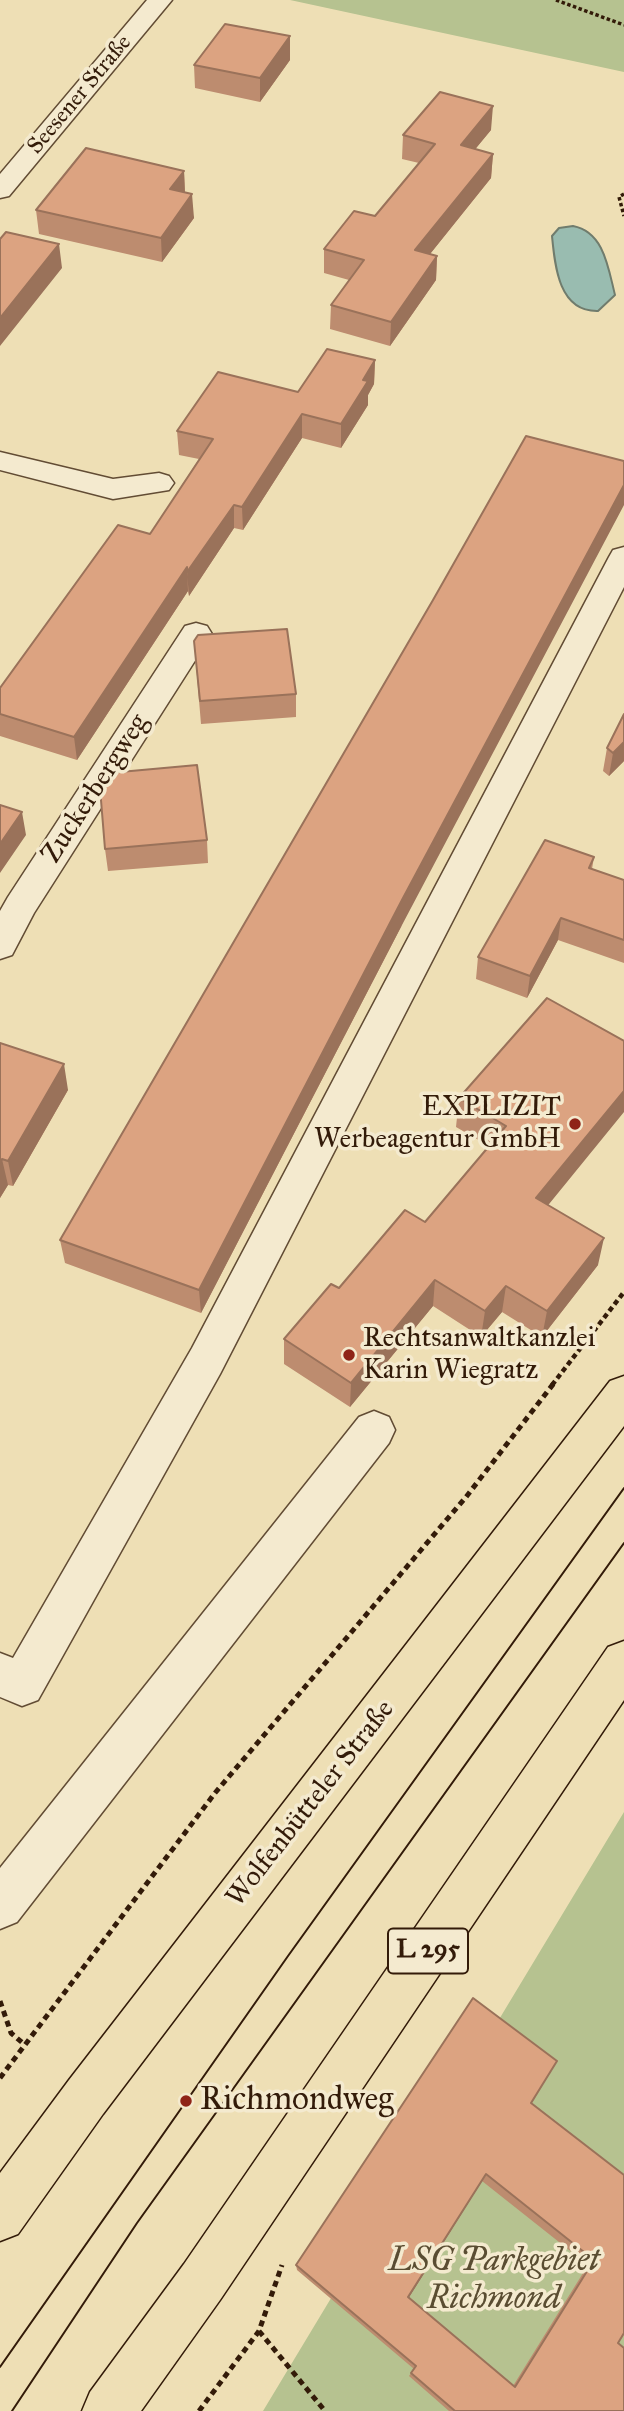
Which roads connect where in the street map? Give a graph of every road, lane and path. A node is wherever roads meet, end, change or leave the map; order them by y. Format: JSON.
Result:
{"nodes":[{"id":1,"x":160,"y":0,"type":"edge"},
{"id":2,"x":556,"y":0,"type":"edge"},
{"id":3,"x":624,"y":25,"type":"edge"},
{"id":4,"x":0,"y":190,"type":"edge"},
{"id":5,"x":624,"y":194,"type":"edge"},
{"id":6,"x":624,"y":216,"type":"edge"},
{"id":7,"x":0,"y":461,"type":"edge"},
{"id":8,"x":159,"y":483,"type":"dead end"},
{"id":9,"x":624,"y":557,"type":"edge"},
{"id":10,"x":196,"y":635,"type":"edge"},
{"id":11,"x":0,"y":945,"type":"edge"},
{"id":12,"x":624,"y":1292,"type":"edge"},
{"id":13,"x":624,"y":1394,"type":"edge"},
{"id":14,"x":374,"y":1430,"type":"dead end"},
{"id":15,"x":624,"y":1662,"type":"edge"},
{"id":16,"x":0,"y":1674,"type":"edge"},
{"id":17,"x":0,"y":1905,"type":"edge"},
{"id":18,"x":0,"y":2001,"type":"edge"},
{"id":19,"x":26,"y":2045,"type":"junction"},
{"id":20,"x":0,"y":2078,"type":"edge"},
{"id":21,"x":0,"y":2216,"type":"edge"},
{"id":22,"x":259,"y":2331,"type":"dead end"},
{"id":23,"x":109,"y":2411,"type":"edge"},
{"id":24,"x":324,"y":2411,"type":"edge"}],
"edges":[{"from":1,"to":4,"type":"street","name":"Seesener Straße"},
{"from":2,"to":3,"type":"path"},
{"from":5,"to":6,"type":"path"},
{"from":7,"to":8,"type":"street"},
{"from":9,"to":16,"type":"street"},
{"from":10,"to":11,"type":"street","name":"Zuckerbergweg"},
{"from":12,"to":19,"type":"path"},
{"from":13,"to":21,"type":"main road","name":"Wolfenbütteler Straße"},
{"from":14,"to":17,"type":"street"},
{"from":15,"to":23,"type":"main road","number":"L 295"},
{"from":18,"to":19,"type":"path"},
{"from":19,"to":20,"type":"path"},
{"from":22,"to":24,"type":"path"}]}
